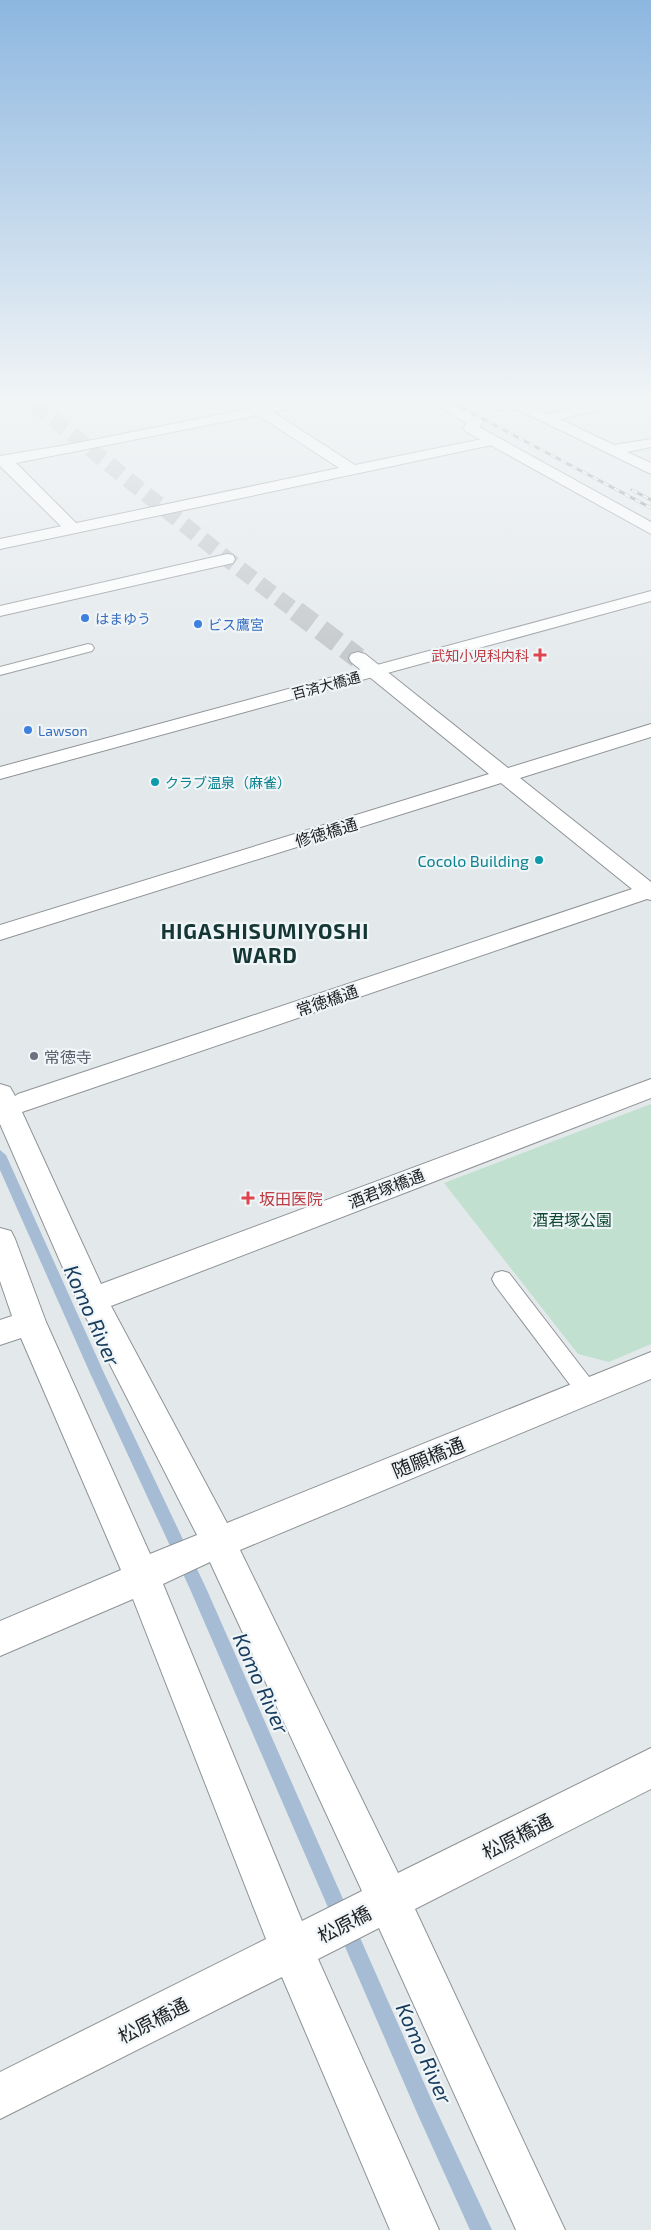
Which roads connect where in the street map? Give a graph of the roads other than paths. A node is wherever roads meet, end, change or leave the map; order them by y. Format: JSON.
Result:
{"nodes":[{"id":1,"x":53,"y":508,"type":"edge"},
{"id":2,"x":170,"y":508,"type":"edge"},
{"id":3,"x":613,"y":508,"type":"edge"},
{"id":4,"x":74,"y":528,"type":"junction"},
{"id":5,"x":651,"y":529,"type":"edge"},
{"id":6,"x":0,"y":544,"type":"edge"},
{"id":7,"x":227,"y":559,"type":"dead end"},
{"id":8,"x":651,"y":596,"type":"edge"},
{"id":9,"x":0,"y":611,"type":"edge"},
{"id":10,"x":88,"y":648,"type":"dead end"},
{"id":11,"x":358,"y":658,"type":"tunnel mouth"},
{"id":12,"x":0,"y":671,"type":"edge"},
{"id":13,"x":376,"y":671,"type":"junction"},
{"id":14,"x":651,"y":730,"type":"edge"},
{"id":15,"x":0,"y":774,"type":"edge"},
{"id":16,"x":505,"y":776,"type":"junction"},
{"id":17,"x":650,"y":891,"type":"edge"},
{"id":18,"x":0,"y":933,"type":"edge"},
{"id":19,"x":651,"y":1088,"type":"edge"},
{"id":20,"x":2,"y":1104,"type":"edge"},
{"id":21,"x":0,"y":1239,"type":"edge"},
{"id":22,"x":502,"y":1280,"type":"dead end"},
{"id":23,"x":93,"y":1300,"type":"junction"},
{"id":24,"x":15,"y":1327,"type":"edge"},
{"id":25,"x":651,"y":1366,"type":"edge"},
{"id":26,"x":588,"y":1392,"type":"junction"},
{"id":27,"x":212,"y":1546,"type":"junction"},
{"id":28,"x":149,"y":1573,"type":"junction"},
{"id":29,"x":0,"y":1638,"type":"edge"},
{"id":30,"x":651,"y":1768,"type":"edge"},
{"id":31,"x":386,"y":1903,"type":"junction"},
{"id":32,"x":299,"y":1947,"type":"junction"},
{"id":33,"x":0,"y":2096,"type":"edge"},
{"id":34,"x":415,"y":2230,"type":"edge"},
{"id":35,"x":541,"y":2230,"type":"edge"}],
"edges":[{"from":1,"to":4,"type":"street"},
{"from":2,"to":4,"type":"street"},
{"from":3,"to":5,"type":"street"},
{"from":4,"to":6,"type":"street"},
{"from":7,"to":9,"type":"street"},
{"from":8,"to":13,"type":"street","name":"百済大橋通"},
{"from":10,"to":12,"type":"lane"},
{"from":11,"to":13,"type":"street"},
{"from":13,"to":15,"type":"street","name":"百済大橋通"},
{"from":13,"to":16,"type":"street"},
{"from":14,"to":16,"type":"street","name":"修徳橋通"},
{"from":16,"to":17,"type":"street"},
{"from":16,"to":18,"type":"street","name":"修徳橋通"},
{"from":17,"to":20,"type":"street","name":"常徳橋通"},
{"from":19,"to":23,"type":"street","name":"酒君塚橋通"},
{"from":20,"to":23,"type":"street"},
{"from":21,"to":24,"type":"street"},
{"from":22,"to":26,"type":"lane"},
{"from":23,"to":27,"type":"street"},
{"from":24,"to":28,"type":"street"},
{"from":25,"to":26,"type":"street","name":"随願橋通"},
{"from":26,"to":27,"type":"street","name":"随願橋通"},
{"from":27,"to":28,"type":"street","name":"随願橋通"},
{"from":27,"to":31,"type":"street"},
{"from":28,"to":29,"type":"street"},
{"from":28,"to":32,"type":"street"},
{"from":30,"to":31,"type":"street","name":"松原橋通"},
{"from":31,"to":32,"type":"street","name":"松原橋"},
{"from":31,"to":35,"type":"street"},
{"from":32,"to":33,"type":"street","name":"松原橋通"},
{"from":32,"to":34,"type":"street"}]}
